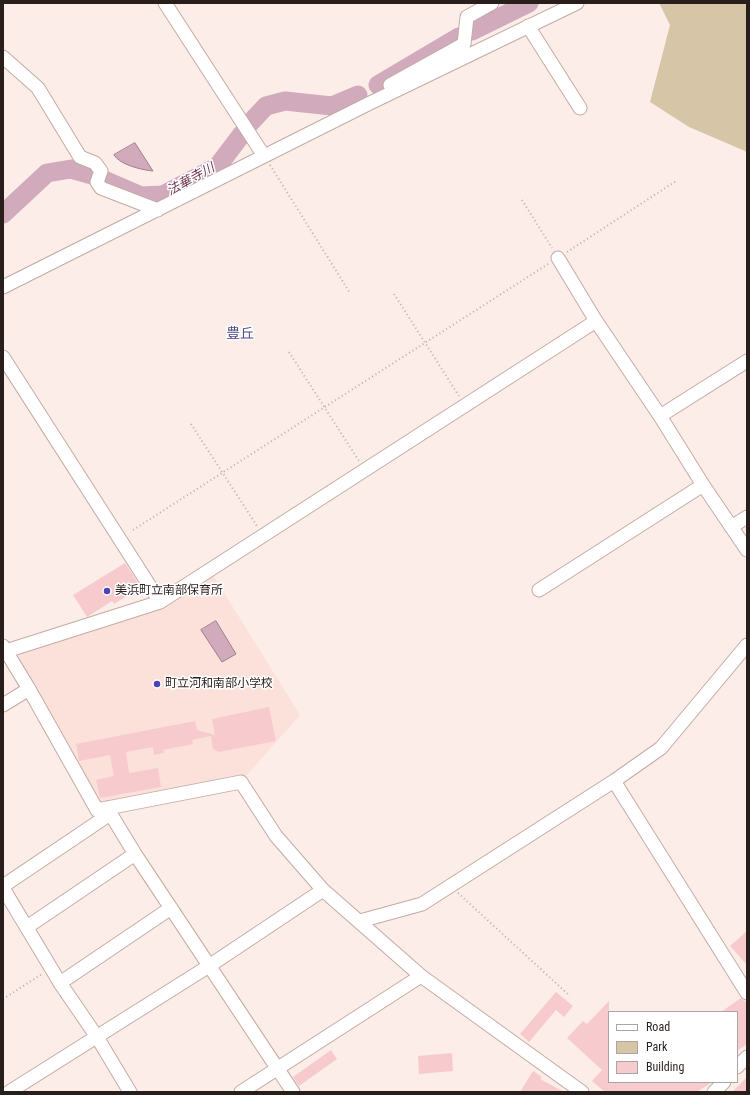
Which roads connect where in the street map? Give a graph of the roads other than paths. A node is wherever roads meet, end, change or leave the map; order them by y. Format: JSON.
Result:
{"nodes":[{"id":1,"x":165,"y":3,"type":"edge"},
{"id":2,"x":492,"y":3,"type":"edge"},
{"id":3,"x":577,"y":3,"type":"edge"},
{"id":4,"x":528,"y":26,"type":"junction"},
{"id":5,"x":3,"y":57,"type":"edge"},
{"id":6,"x":369,"y":96,"type":"dead end"},
{"id":7,"x":580,"y":108,"type":"dead end"},
{"id":8,"x":264,"y":156,"type":"junction"},
{"id":9,"x":158,"y":210,"type":"junction"},
{"id":10,"x":558,"y":258,"type":"road end"},
{"id":11,"x":3,"y":287,"type":"edge"},
{"id":12,"x":596,"y":321,"type":"junction"},
{"id":13,"x":3,"y":357,"type":"edge"},
{"id":14,"x":747,"y":361,"type":"edge"},
{"id":15,"x":660,"y":416,"type":"junction"},
{"id":16,"x":704,"y":485,"type":"junction"},
{"id":17,"x":747,"y":517,"type":"edge"},
{"id":18,"x":731,"y":527,"type":"junction"},
{"id":19,"x":747,"y":550,"type":"edge"},
{"id":20,"x":540,"y":590,"type":"dead end"},
{"id":21,"x":160,"y":602,"type":"junction"},
{"id":22,"x":747,"y":645,"type":"edge"},
{"id":23,"x":5,"y":649,"type":"edge"},
{"id":24,"x":29,"y":689,"type":"junction"},
{"id":25,"x":3,"y":705,"type":"edge"},
{"id":26,"x":614,"y":781,"type":"junction"},
{"id":27,"x":108,"y":811,"type":"junction"},
{"id":28,"x":135,"y":854,"type":"junction"},
{"id":29,"x":3,"y":887,"type":"edge"},
{"id":30,"x":323,"y":890,"type":"junction"},
{"id":31,"x":171,"y":908,"type":"junction"},
{"id":32,"x":360,"y":921,"type":"junction"},
{"id":33,"x":26,"y":927,"type":"junction"},
{"id":34,"x":209,"y":966,"type":"junction"},
{"id":35,"x":421,"y":976,"type":"junction"},
{"id":36,"x":60,"y":983,"type":"junction"},
{"id":37,"x":747,"y":993,"type":"edge"},
{"id":38,"x":97,"y":1037,"type":"junction"},
{"id":39,"x":747,"y":1056,"type":"edge"},
{"id":40,"x":738,"y":1066,"type":"edge"},
{"id":41,"x":278,"y":1069,"type":"junction"},
{"id":42,"x":723,"y":1083,"type":"edge"},
{"id":43,"x":9,"y":1092,"type":"edge"},
{"id":44,"x":130,"y":1092,"type":"edge"},
{"id":45,"x":241,"y":1092,"type":"edge"},
{"id":46,"x":293,"y":1092,"type":"edge"},
{"id":47,"x":582,"y":1092,"type":"edge"},
{"id":48,"x":714,"y":1092,"type":"edge"}],
"edges":[{"from":1,"to":8,"type":"street"},
{"from":2,"to":6,"type":"street"},
{"from":3,"to":4,"type":"street"},
{"from":4,"to":7,"type":"street"},
{"from":4,"to":8,"type":"street"},
{"from":5,"to":9,"type":"street"},
{"from":8,"to":9,"type":"street"},
{"from":9,"to":11,"type":"street"},
{"from":10,"to":12,"type":"street"},
{"from":12,"to":15,"type":"street"},
{"from":12,"to":21,"type":"street"},
{"from":13,"to":21,"type":"street"},
{"from":14,"to":15,"type":"street"},
{"from":15,"to":16,"type":"street"},
{"from":16,"to":18,"type":"street"},
{"from":16,"to":20,"type":"street"},
{"from":17,"to":18,"type":"street"},
{"from":18,"to":19,"type":"street"},
{"from":21,"to":23,"type":"street"},
{"from":22,"to":26,"type":"street"},
{"from":23,"to":24,"type":"street"},
{"from":24,"to":25,"type":"street"},
{"from":24,"to":27,"type":"street"},
{"from":26,"to":32,"type":"street"},
{"from":26,"to":37,"type":"street"},
{"from":27,"to":28,"type":"street"},
{"from":27,"to":29,"type":"street"},
{"from":27,"to":30,"type":"street"},
{"from":28,"to":31,"type":"street"},
{"from":28,"to":33,"type":"street"},
{"from":29,"to":33,"type":"street"},
{"from":30,"to":32,"type":"street"},
{"from":30,"to":34,"type":"street"},
{"from":31,"to":34,"type":"street"},
{"from":31,"to":36,"type":"street"},
{"from":32,"to":35,"type":"street"},
{"from":33,"to":36,"type":"street"},
{"from":34,"to":38,"type":"street"},
{"from":34,"to":41,"type":"street"},
{"from":35,"to":41,"type":"street"},
{"from":35,"to":47,"type":"street"},
{"from":36,"to":38,"type":"street"},
{"from":38,"to":43,"type":"street"},
{"from":38,"to":44,"type":"street"},
{"from":39,"to":40,"type":"street"},
{"from":41,"to":45,"type":"street"},
{"from":41,"to":46,"type":"street"},
{"from":42,"to":48,"type":"street"}]}
